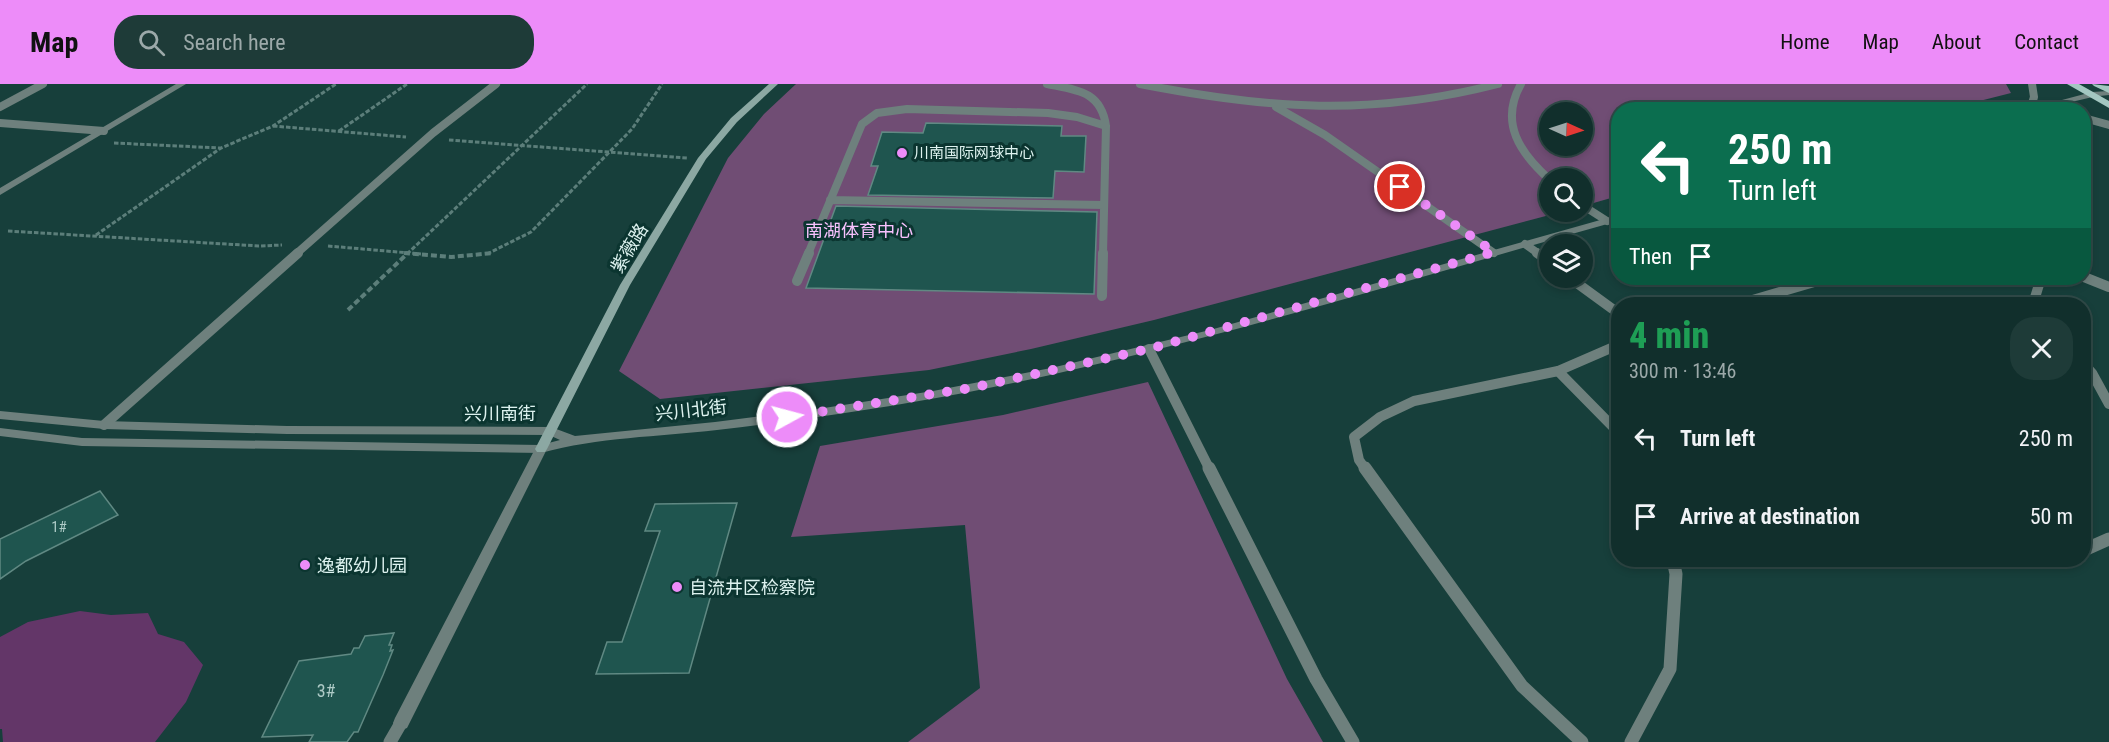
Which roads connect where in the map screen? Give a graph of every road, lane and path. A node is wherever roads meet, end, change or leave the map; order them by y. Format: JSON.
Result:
{"nodes":[{"id":1,"x":43,"y":84,"type":"edge"},
{"id":2,"x":182,"y":84,"type":"edge"},
{"id":3,"x":336,"y":84,"type":"edge"},
{"id":4,"x":407,"y":84,"type":"edge"},
{"id":5,"x":496,"y":84,"type":"edge"},
{"id":6,"x":587,"y":84,"type":"edge"},
{"id":7,"x":662,"y":84,"type":"edge"},
{"id":8,"x":774,"y":84,"type":"edge"},
{"id":9,"x":1047,"y":84,"type":"edge"},
{"id":10,"x":1140,"y":84,"type":"edge"},
{"id":11,"x":1497,"y":84,"type":"edge"},
{"id":12,"x":1521,"y":84,"type":"edge"},
{"id":13,"x":2032,"y":84,"type":"edge"},
{"id":14,"x":2072,"y":84,"type":"edge"},
{"id":15,"x":2097,"y":84,"type":"edge"},
{"id":16,"x":2109,"y":92,"type":"edge"},
{"id":17,"x":2092,"y":94,"type":"junction"},
{"id":18,"x":2032,"y":102,"type":"edge"},
{"id":19,"x":2058,"y":102,"type":"edge"},
{"id":20,"x":1273,"y":105,"type":"junction"},
{"id":21,"x":2109,"y":105,"type":"edge"},
{"id":22,"x":0,"y":107,"type":"edge"},
{"id":23,"x":2091,"y":120,"type":"edge"},
{"id":24,"x":0,"y":123,"type":"edge"},
{"id":25,"x":2109,"y":125,"type":"edge"},
{"id":26,"x":273,"y":126,"type":"junction"},
{"id":27,"x":1106,"y":126,"type":"junction"},
{"id":28,"x":104,"y":131,"type":"junction"},
{"id":29,"x":339,"y":131,"type":"junction"},
{"id":30,"x":426,"y":139,"type":"junction"},
{"id":31,"x":85,"y":141,"type":"junction"},
{"id":32,"x":521,"y":146,"type":"junction"},
{"id":33,"x":221,"y":148,"type":"junction"},
{"id":34,"x":702,"y":158,"type":"junction"},
{"id":35,"x":1539,"y":169,"type":"edge"},
{"id":36,"x":0,"y":192,"type":"edge"},
{"id":37,"x":830,"y":200,"type":"junction"},
{"id":38,"x":1104,"y":205,"type":"junction"},
{"id":39,"x":1593,"y":210,"type":"edge"},
{"id":40,"x":1611,"y":219,"type":"edge"},
{"id":41,"x":1611,"y":221,"type":"edge"},
{"id":42,"x":8,"y":231,"type":"dead end"},
{"id":43,"x":96,"y":236,"type":"junction"},
{"id":44,"x":308,"y":244,"type":"junction"},
{"id":45,"x":1525,"y":244,"type":"junction"},
{"id":46,"x":1494,"y":252,"type":"junction"},
{"id":47,"x":407,"y":253,"type":"junction"},
{"id":48,"x":1539,"y":254,"type":"edge"},
{"id":49,"x":797,"y":280,"type":"dead end"},
{"id":50,"x":2091,"y":280,"type":"edge"},
{"id":51,"x":1804,"y":285,"type":"edge"},
{"id":52,"x":2109,"y":287,"type":"edge"},
{"id":53,"x":1584,"y":288,"type":"edge"},
{"id":54,"x":1102,"y":296,"type":"dead end"},
{"id":55,"x":1763,"y":297,"type":"edge"},
{"id":56,"x":1611,"y":308,"type":"edge"},
{"id":57,"x":348,"y":310,"type":"dead end"},
{"id":58,"x":1611,"y":348,"type":"edge"},
{"id":59,"x":1149,"y":349,"type":"junction"},
{"id":60,"x":1558,"y":371,"type":"junction"},
{"id":61,"x":2091,"y":373,"type":"edge"},
{"id":62,"x":2109,"y":404,"type":"edge"},
{"id":63,"x":0,"y":415,"type":"edge"},
{"id":64,"x":104,"y":425,"type":"junction"},
{"id":65,"x":1611,"y":425,"type":"edge"},
{"id":66,"x":551,"y":431,"type":"junction"},
{"id":67,"x":0,"y":432,"type":"edge"},
{"id":68,"x":570,"y":439,"type":"junction"},
{"id":69,"x":542,"y":449,"type":"junction"},
{"id":70,"x":2109,"y":539,"type":"edge"},
{"id":71,"x":2091,"y":547,"type":"edge"},
{"id":72,"x":1674,"y":567,"type":"edge"},
{"id":73,"x":401,"y":723,"type":"joint"},
{"id":74,"x":390,"y":742,"type":"edge"},
{"id":75,"x":1353,"y":742,"type":"edge"},
{"id":76,"x":1582,"y":742,"type":"edge"},
{"id":77,"x":1631,"y":742,"type":"edge"}],
"edges":[{"from":1,"to":22,"type":"lane"},
{"from":2,"to":28,"type":"street"},
{"from":3,"to":26,"type":"path"},
{"from":4,"to":29,"type":"path"},
{"from":5,"to":30,"type":"lane"},
{"from":6,"to":32,"type":"path"},
{"from":7,"to":47,"type":"path"},
{"from":8,"to":34,"type":"main road","name":"紫薇路"},
{"from":9,"to":27,"type":"lane"},
{"from":10,"to":20,"type":"lane"},
{"from":11,"to":20,"type":"lane"},
{"from":12,"to":35,"type":"lane"},
{"from":13,"to":18,"type":"lane"},
{"from":14,"to":17,"type":"main road"},
{"from":15,"to":16,"type":"main road"},
{"from":16,"to":17,"type":"street"},
{"from":17,"to":19,"type":"street"},
{"from":17,"to":21,"type":"main road"},
{"from":20,"to":46,"type":"lane"},
{"from":23,"to":25,"type":"lane"},
{"from":24,"to":28,"type":"lane"},
{"from":26,"to":29,"type":"path"},
{"from":26,"to":33,"type":"path"},
{"from":27,"to":37,"type":"lane"},
{"from":27,"to":38,"type":"lane"},
{"from":28,"to":31,"type":"street"},
{"from":29,"to":30,"type":"path"},
{"from":30,"to":32,"type":"path"},
{"from":30,"to":44,"type":"lane"},
{"from":31,"to":33,"type":"path"},
{"from":31,"to":36,"type":"street"},
{"from":32,"to":34,"type":"path"},
{"from":32,"to":47,"type":"path"},
{"from":33,"to":43,"type":"path"},
{"from":34,"to":66,"type":"main road","name":"紫薇路"},
{"from":37,"to":38,"type":"lane"},
{"from":37,"to":49,"type":"lane"},
{"from":38,"to":54,"type":"lane"},
{"from":39,"to":40,"type":"lane"},
{"from":41,"to":45,"type":"street","name":"兴川北街"},
{"from":42,"to":43,"type":"path"},
{"from":43,"to":44,"type":"path"},
{"from":44,"to":47,"type":"path"},
{"from":44,"to":64,"type":"lane"},
{"from":45,"to":46,"type":"street","name":"兴川北街"},
{"from":45,"to":48,"type":"lane"},
{"from":46,"to":59,"type":"street","name":"兴川北街"},
{"from":47,"to":57,"type":"path"},
{"from":50,"to":52,"type":"lane"},
{"from":51,"to":55,"type":"lane"},
{"from":53,"to":56,"type":"lane"},
{"from":58,"to":60,"type":"lane"},
{"from":59,"to":68,"type":"street","name":"兴川北街"},
{"from":59,"to":75,"type":"lane"},
{"from":60,"to":65,"type":"lane"},
{"from":60,"to":76,"type":"lane"},
{"from":61,"to":62,"type":"lane"},
{"from":63,"to":64,"type":"street","name":"兴川南街"},
{"from":64,"to":66,"type":"street","name":"兴川南街"},
{"from":66,"to":68,"type":"street","name":"兴川南街"},
{"from":66,"to":69,"type":"main road","name":"紫薇路"},
{"from":67,"to":69,"type":"street","name":"兴川南街"},
{"from":68,"to":69,"type":"street","name":"兴川南街"},
{"from":69,"to":73,"type":"street"},
{"from":70,"to":71,"type":"lane"},
{"from":72,"to":77,"type":"lane"},
{"from":73,"to":74,"type":"lane"}]}
